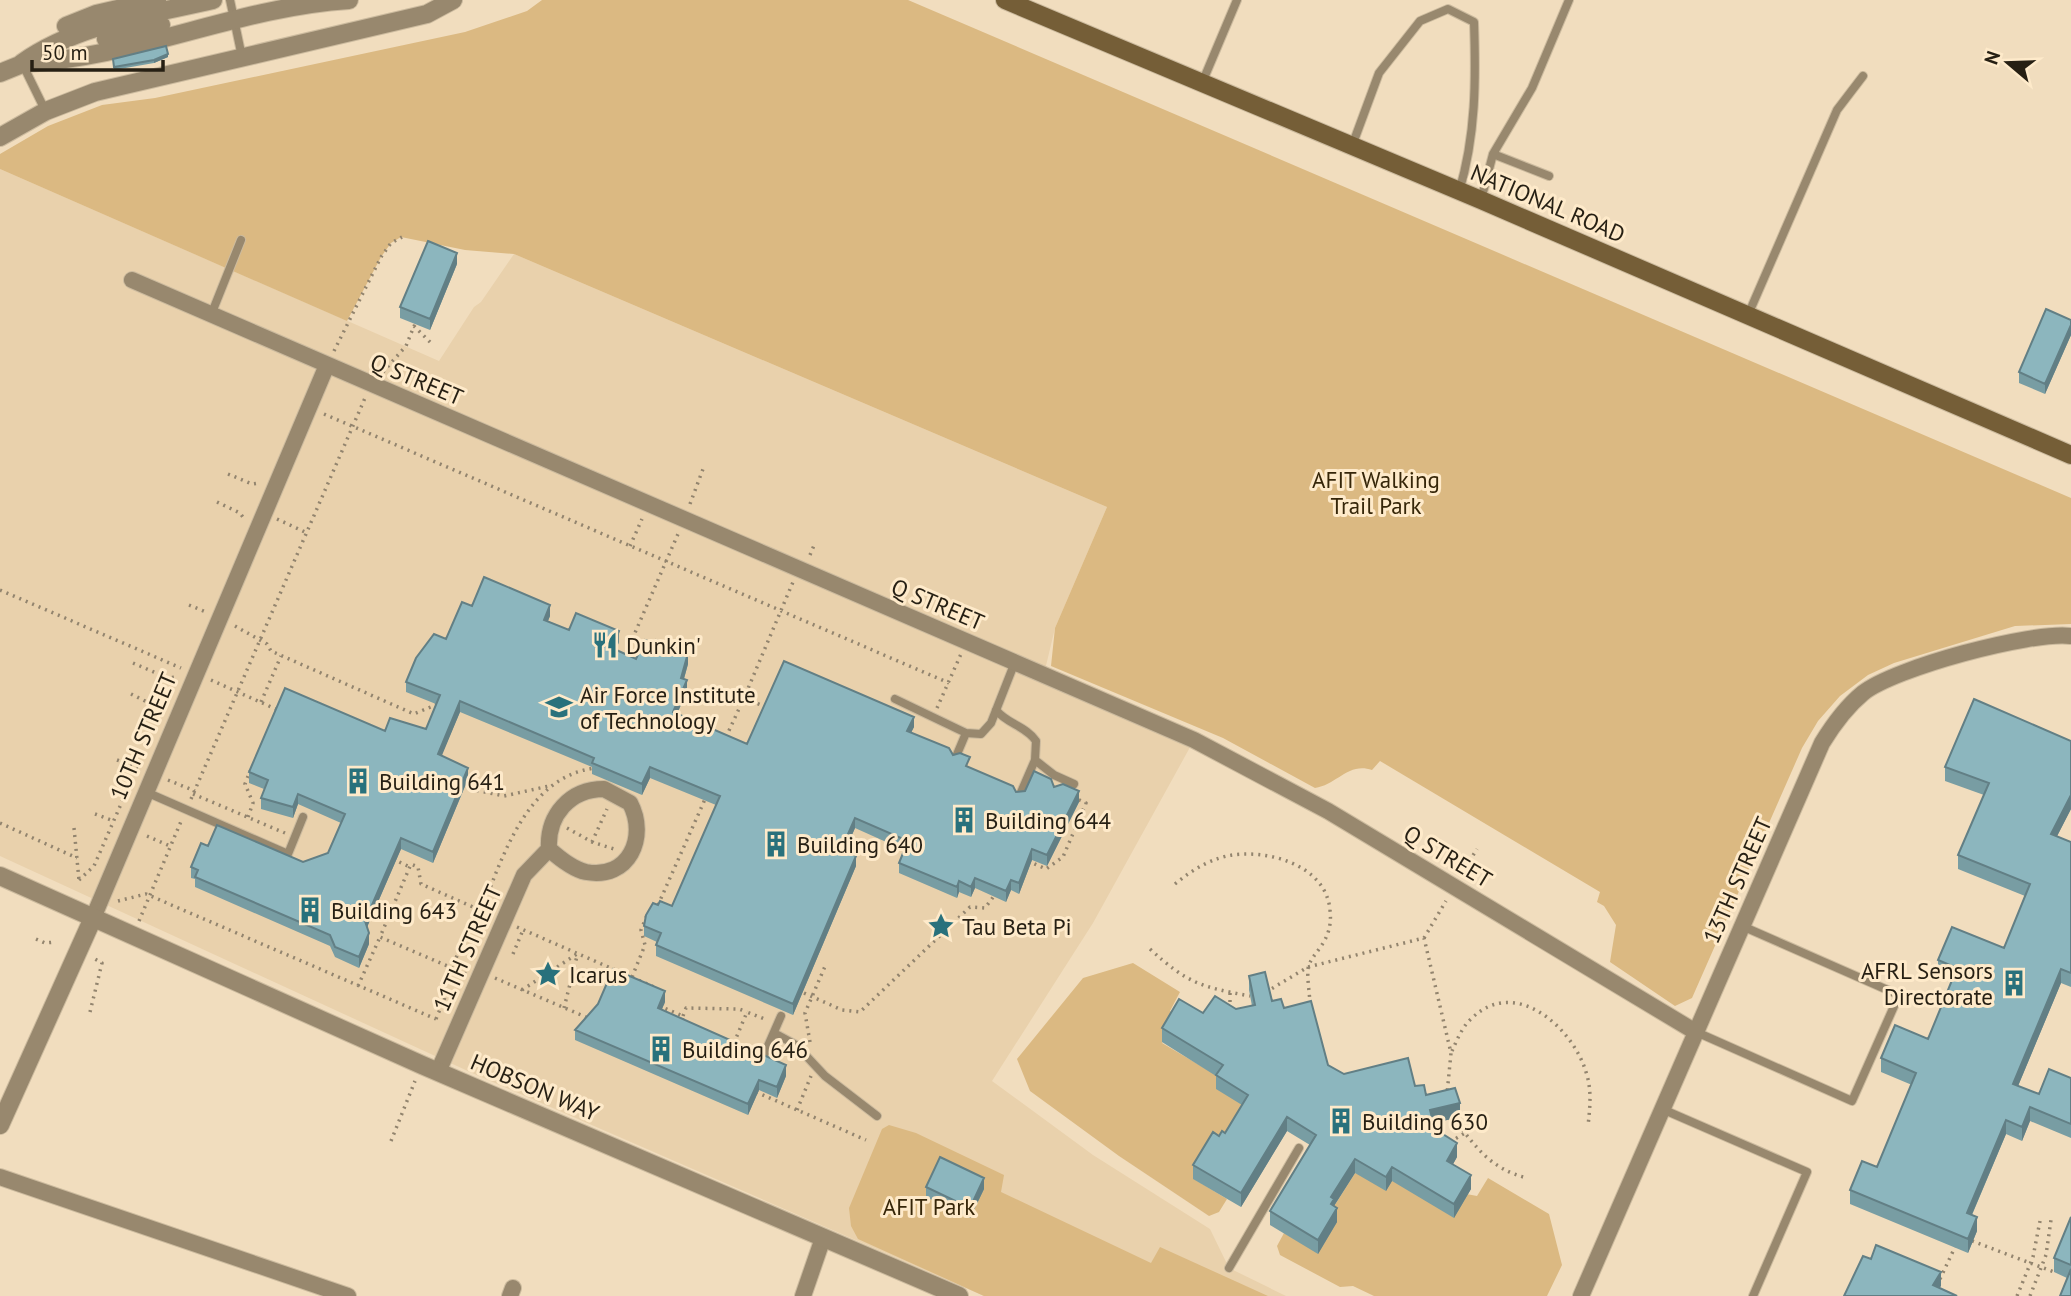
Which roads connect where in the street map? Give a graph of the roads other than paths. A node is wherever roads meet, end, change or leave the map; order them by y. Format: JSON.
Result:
{"nodes":[{"id":1,"x":157,"y":0,"type":"edge"},
{"id":2,"x":213,"y":0,"type":"edge"},
{"id":3,"x":267,"y":0,"type":"edge"},
{"id":4,"x":349,"y":0,"type":"edge"},
{"id":5,"x":453,"y":0,"type":"edge"},
{"id":6,"x":1005,"y":0,"type":"edge"},
{"id":7,"x":1237,"y":0,"type":"edge"},
{"id":8,"x":1569,"y":0,"type":"edge"},
{"id":9,"x":232,"y":9,"type":"edge"},
{"id":10,"x":242,"y":57,"type":"junction"},
{"id":11,"x":22,"y":63,"type":"junction"},
{"id":12,"x":0,"y":73,"type":"edge"},
{"id":13,"x":1863,"y":76,"type":"dead end"},
{"id":14,"x":1202,"y":83,"type":"junction"},
{"id":15,"x":46,"y":111,"type":"junction"},
{"id":16,"x":0,"y":137,"type":"edge"},
{"id":17,"x":1352,"y":146,"type":"junction"},
{"id":18,"x":1493,"y":154,"type":"junction"},
{"id":19,"x":1549,"y":176,"type":"dead end"},
{"id":20,"x":1459,"y":191,"type":"junction"},
{"id":21,"x":1481,"y":200,"type":"junction"},
{"id":22,"x":241,"y":240,"type":"dead end"},
{"id":23,"x":132,"y":280,"type":"dead end"},
{"id":24,"x":211,"y":314,"type":"junction"},
{"id":25,"x":1748,"y":315,"type":"junction"},
{"id":26,"x":327,"y":365,"type":"junction"},
{"id":27,"x":2067,"y":453,"type":"edge"},
{"id":28,"x":2071,"y":636,"type":"edge"},
{"id":29,"x":1015,"y":662,"type":"junction"},
{"id":30,"x":895,"y":699,"type":"dead end"},
{"id":31,"x":996,"y":710,"type":"junction"},
{"id":32,"x":966,"y":733,"type":"junction"},
{"id":33,"x":955,"y":759,"type":"edge"},
{"id":34,"x":1035,"y":760,"type":"junction"},
{"id":35,"x":1061,"y":779,"type":"junction"},
{"id":36,"x":1073,"y":784,"type":"dead end"},
{"id":37,"x":145,"y":792,"type":"junction"},
{"id":38,"x":1057,"y":792,"type":"edge"},
{"id":39,"x":1019,"y":797,"type":"edge"},
{"id":40,"x":303,"y":817,"type":"dead end"},
{"id":41,"x":549,"y":849,"type":"junction"},
{"id":42,"x":0,"y":876,"type":"edge"},
{"id":43,"x":93,"y":918,"type":"junction"},
{"id":44,"x":1742,"y":926,"type":"junction"},
{"id":45,"x":1694,"y":1031,"type":"junction"},
{"id":46,"x":764,"y":1055,"type":"edge"},
{"id":47,"x":438,"y":1072,"type":"junction"},
{"id":48,"x":1662,"y":1109,"type":"junction"},
{"id":49,"x":877,"y":1116,"type":"dead end"},
{"id":50,"x":0,"y":1125,"type":"edge"},
{"id":51,"x":1299,"y":1147,"type":"dead end"},
{"id":52,"x":0,"y":1178,"type":"edge"},
{"id":53,"x":823,"y":1238,"type":"junction"},
{"id":54,"x":1229,"y":1268,"type":"dead end"},
{"id":55,"x":348,"y":1296,"type":"edge"},
{"id":56,"x":803,"y":1296,"type":"edge"},
{"id":57,"x":959,"y":1296,"type":"edge"},
{"id":58,"x":1581,"y":1296,"type":"edge"},
{"id":59,"x":1753,"y":1296,"type":"edge"}],
"edges":[{"from":1,"to":11,"type":"street"},
{"from":2,"to":11,"type":"street"},
{"from":3,"to":9,"type":"street"},
{"from":4,"to":9,"type":"street"},
{"from":5,"to":10,"type":"street"},
{"from":6,"to":14,"type":"main road","name":"NATIONAL ROAD"},
{"from":7,"to":14,"type":"lane"},
{"from":8,"to":18,"type":"lane"},
{"from":9,"to":10,"type":"lane"},
{"from":9,"to":11,"type":"street"},
{"from":10,"to":15,"type":"street"},
{"from":11,"to":12,"type":"street"},
{"from":11,"to":15,"type":"lane"},
{"from":13,"to":25,"type":"lane"},
{"from":14,"to":17,"type":"main road","name":"NATIONAL ROAD"},
{"from":15,"to":16,"type":"street"},
{"from":17,"to":20,"type":"main road","name":"NATIONAL ROAD"},
{"from":17,"to":20,"type":"lane"},
{"from":18,"to":19,"type":"lane"},
{"from":18,"to":21,"type":"lane"},
{"from":20,"to":21,"type":"main road","name":"NATIONAL ROAD"},
{"from":21,"to":25,"type":"main road","name":"NATIONAL ROAD"},
{"from":22,"to":24,"type":"lane"},
{"from":23,"to":24,"type":"street","name":"Q STREET"},
{"from":24,"to":26,"type":"street","name":"Q STREET"},
{"from":25,"to":27,"type":"main road","name":"NATIONAL ROAD"},
{"from":26,"to":29,"type":"street","name":"Q STREET"},
{"from":26,"to":37,"type":"street","name":"10TH STREET"},
{"from":28,"to":44,"type":"street","name":"13TH STREET"},
{"from":29,"to":31,"type":"lane"},
{"from":29,"to":45,"type":"street","name":"Q STREET"},
{"from":30,"to":32,"type":"lane"},
{"from":31,"to":32,"type":"lane"},
{"from":31,"to":34,"type":"lane"},
{"from":32,"to":33,"type":"lane"},
{"from":34,"to":35,"type":"lane"},
{"from":34,"to":39,"type":"lane"},
{"from":35,"to":36,"type":"lane"},
{"from":35,"to":38,"type":"lane"},
{"from":37,"to":40,"type":"lane"},
{"from":37,"to":43,"type":"street","name":"10TH STREET"},
{"from":41,"to":41,"type":"street"},
{"from":41,"to":47,"type":"street","name":"11TH STREET"},
{"from":42,"to":43,"type":"street","name":"HOBSON WAY"},
{"from":43,"to":47,"type":"street","name":"HOBSON WAY"},
{"from":43,"to":50,"type":"street","name":"10TH STREET"},
{"from":44,"to":45,"type":"street","name":"13TH STREET"},
{"from":44,"to":45,"type":"lane"},
{"from":45,"to":48,"type":"street","name":"13TH STREET"},
{"from":46,"to":49,"type":"lane"},
{"from":47,"to":53,"type":"street","name":"HOBSON WAY"},
{"from":48,"to":58,"type":"street","name":"13TH STREET"},
{"from":48,"to":59,"type":"lane"},
{"from":51,"to":54,"type":"lane"},
{"from":52,"to":55,"type":"street"},
{"from":53,"to":56,"type":"street"},
{"from":53,"to":57,"type":"street","name":"HOBSON WAY"}]}
